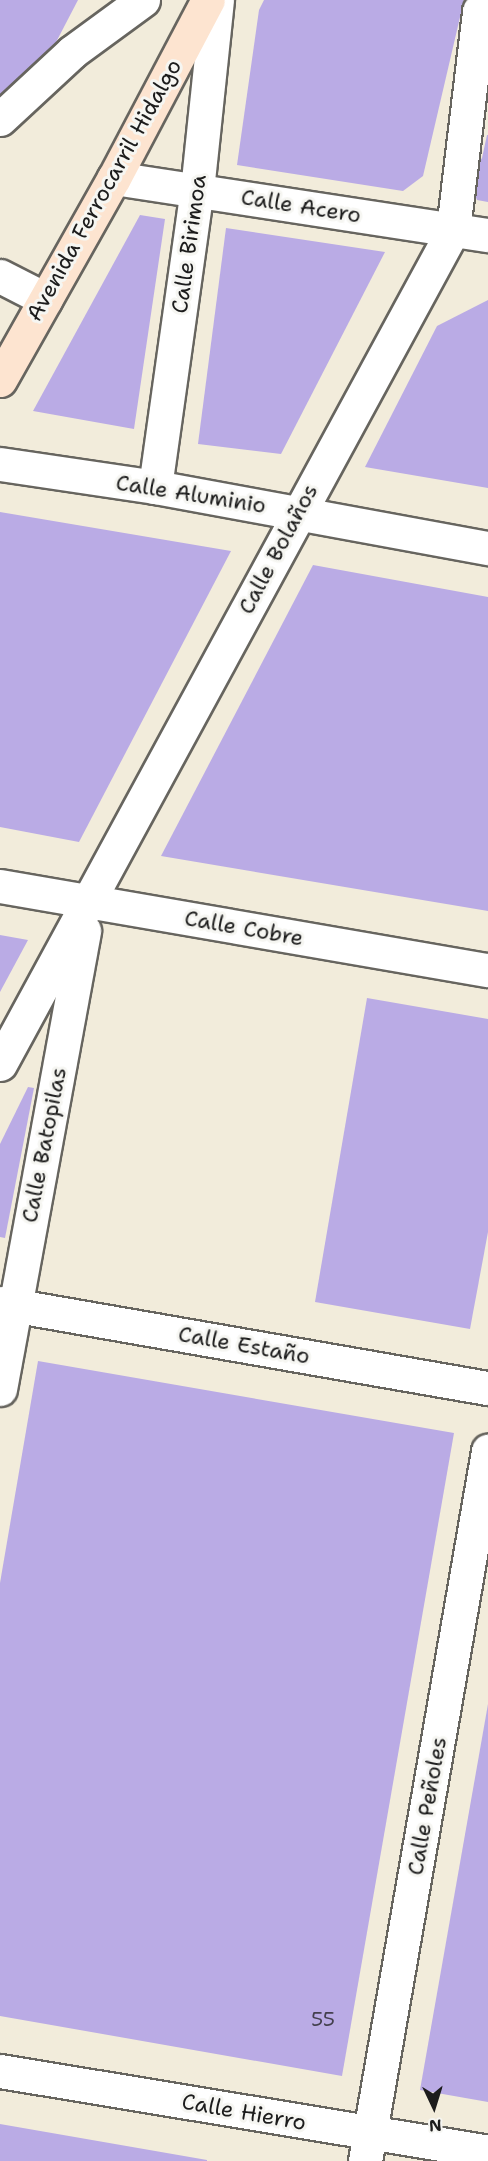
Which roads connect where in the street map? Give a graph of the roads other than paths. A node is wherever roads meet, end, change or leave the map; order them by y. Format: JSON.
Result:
{"nodes":[{"id":1,"x":143,"y":0,"type":"edge"},
{"id":2,"x":207,"y":0,"type":"edge"},
{"id":3,"x":217,"y":0,"type":"edge"},
{"id":4,"x":479,"y":11,"type":"dead end"},
{"id":5,"x":0,"y":119,"type":"edge"},
{"id":6,"x":114,"y":178,"type":"junction"},
{"id":7,"x":197,"y":190,"type":"junction"},
{"id":8,"x":453,"y":230,"type":"junction"},
{"id":9,"x":488,"y":235,"type":"edge"},
{"id":10,"x":0,"y":276,"type":"edge"},
{"id":11,"x":45,"y":299,"type":"junction"},
{"id":12,"x":0,"y":380,"type":"edge"},
{"id":13,"x":0,"y":464,"type":"edge"},
{"id":14,"x":155,"y":487,"type":"junction"},
{"id":15,"x":297,"y":512,"type":"junction"},
{"id":16,"x":488,"y":548,"type":"edge"},
{"id":17,"x":0,"y":886,"type":"edge"},
{"id":18,"x":90,"y":901,"type":"junction"},
{"id":19,"x":488,"y":970,"type":"edge"},
{"id":20,"x":0,"y":1064,"type":"edge"},
{"id":21,"x":7,"y":1304,"type":"edge"},
{"id":22,"x":488,"y":1388,"type":"edge"},
{"id":23,"x":0,"y":1389,"type":"edge"},
{"id":24,"x":488,"y":1451,"type":"edge"},
{"id":25,"x":0,"y":2071,"type":"edge"},
{"id":26,"x":368,"y":2147,"type":"edge"},
{"id":27,"x":488,"y":2152,"type":"edge"}],
"edges":[{"from":1,"to":5,"type":"street"},
{"from":2,"to":6,"type":"main road","name":"Avenida Ferrocarril Hidalgo"},
{"from":3,"to":7,"type":"street","name":"Calle Birimoa"},
{"from":4,"to":8,"type":"street","name":"Calle Bolaños"},
{"from":6,"to":7,"type":"street","name":"Calle Acero"},
{"from":6,"to":11,"type":"main road","name":"Avenida Ferrocarril Hidalgo"},
{"from":7,"to":8,"type":"street","name":"Calle Acero"},
{"from":7,"to":14,"type":"street","name":"Calle Birimoa"},
{"from":8,"to":9,"type":"street","name":"Calle Acero"},
{"from":8,"to":15,"type":"street","name":"Calle Bolaños"},
{"from":10,"to":11,"type":"street"},
{"from":11,"to":12,"type":"main road","name":"Avenida Ferrocarril Hidalgo"},
{"from":13,"to":14,"type":"street","name":"Calle Aluminio"},
{"from":14,"to":15,"type":"street","name":"Calle Aluminio"},
{"from":15,"to":16,"type":"street","name":"Calle Aluminio"},
{"from":15,"to":18,"type":"street","name":"Calle Bolaños"},
{"from":17,"to":18,"type":"street","name":"Calle Cobre"},
{"from":18,"to":19,"type":"street","name":"Calle Cobre"},
{"from":18,"to":20,"type":"street","name":"Calle Bolaños"},
{"from":18,"to":21,"type":"street","name":"Calle Batopilas"},
{"from":21,"to":22,"type":"street","name":"Calle Estaño"},
{"from":21,"to":23,"type":"street","name":"Calle Batopilas"},
{"from":24,"to":26,"type":"street","name":"Calle Peñoles"},
{"from":25,"to":26,"type":"street","name":"Calle Hierro"},
{"from":26,"to":27,"type":"street","name":"Calle Hierro"}]}
